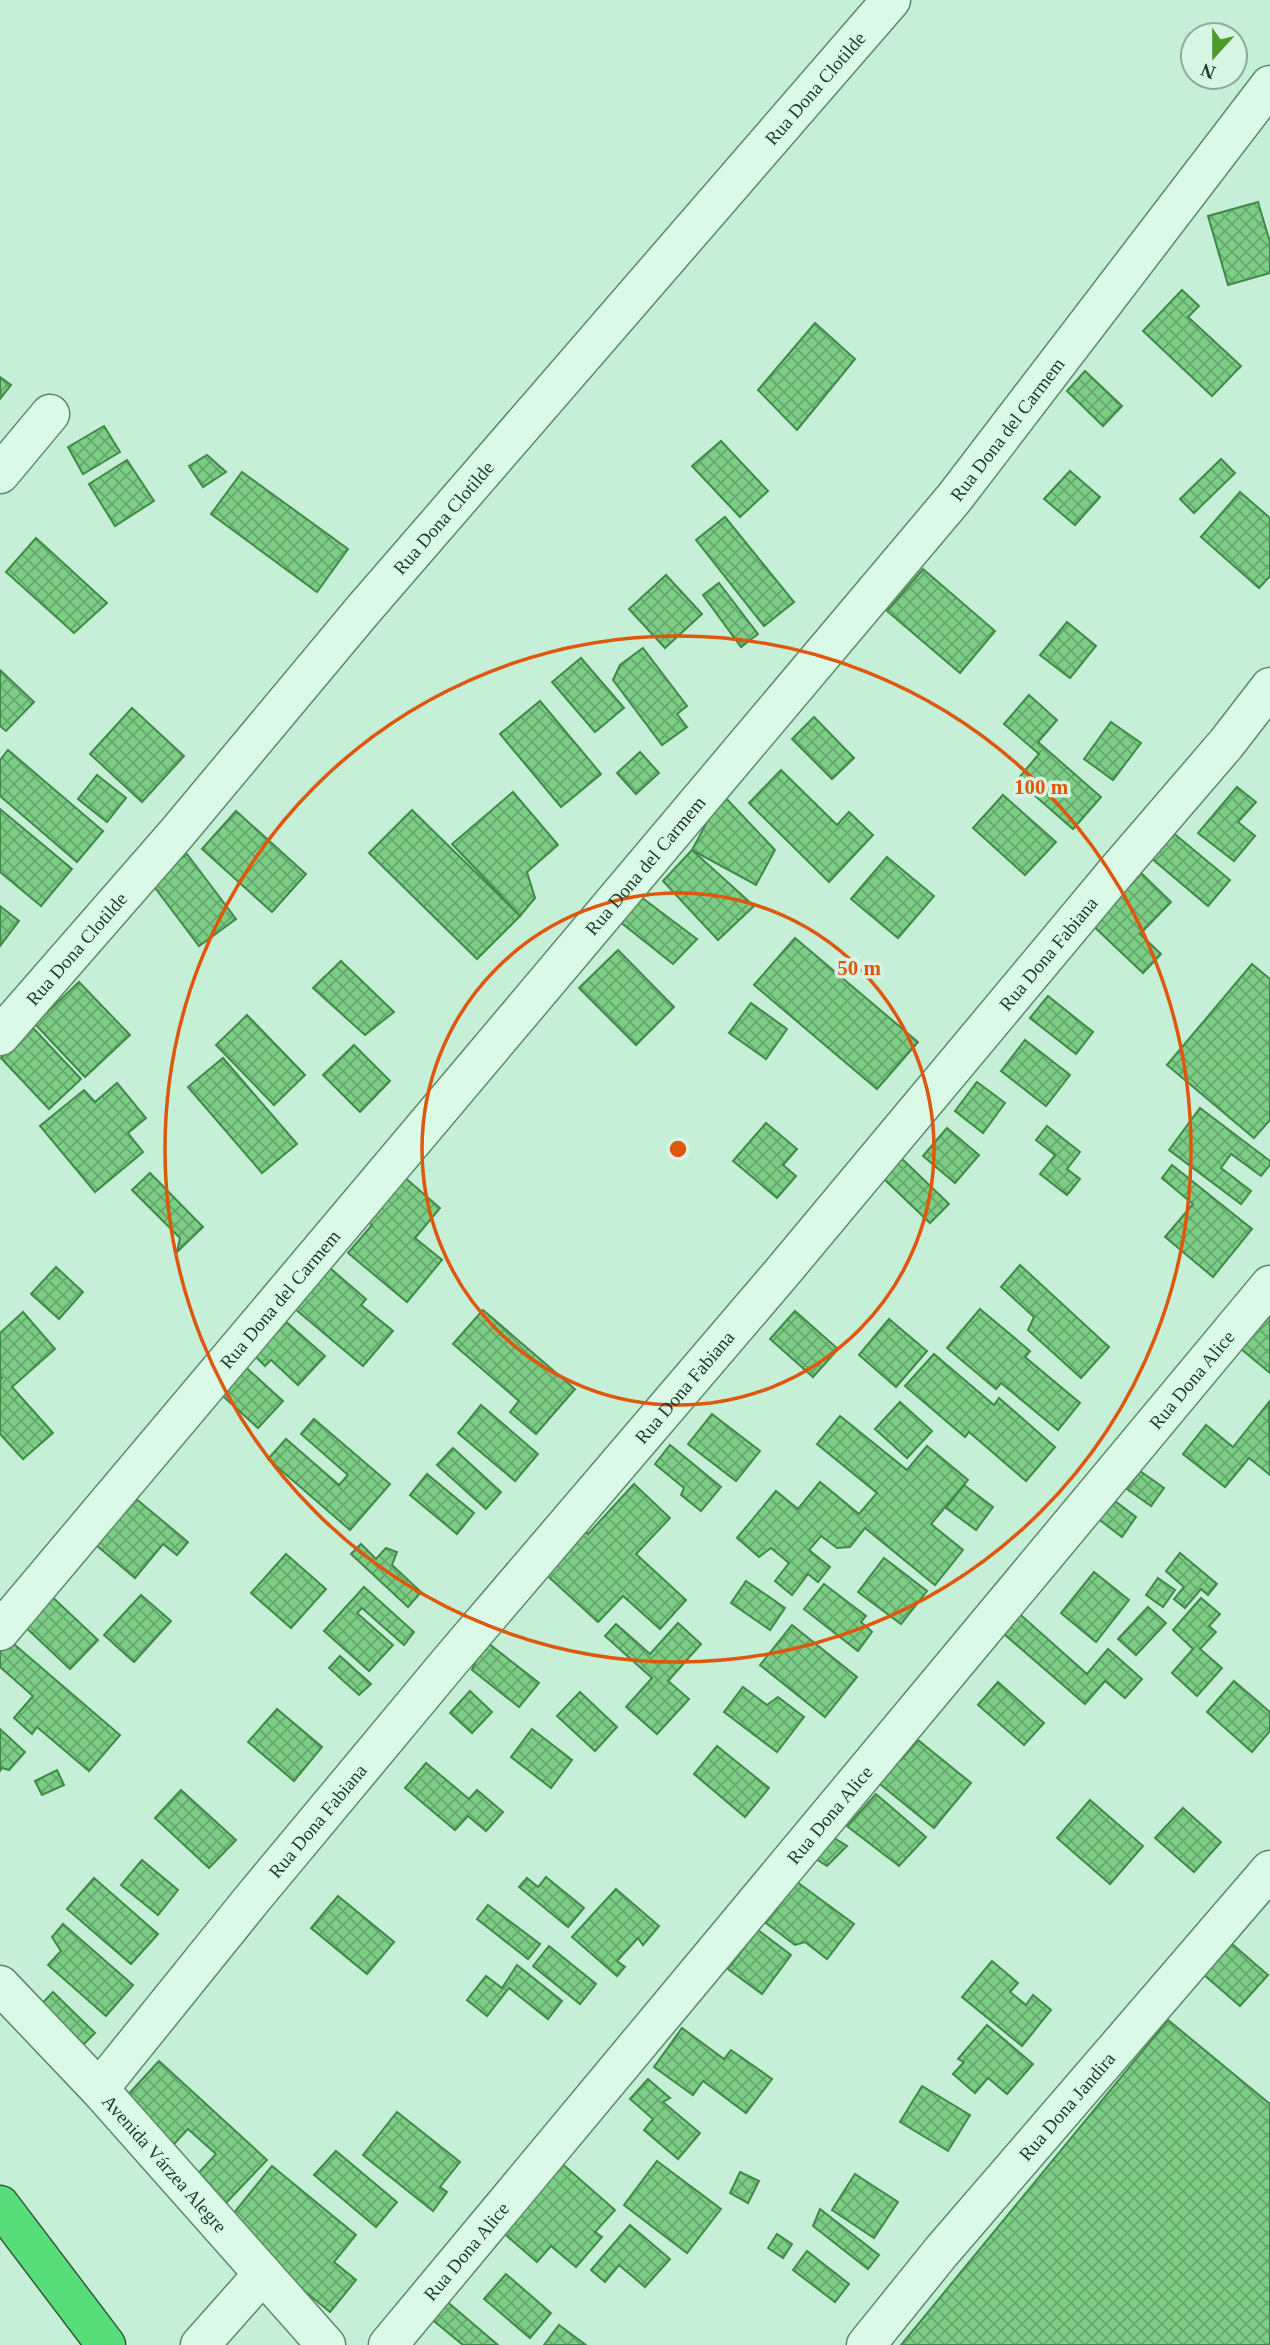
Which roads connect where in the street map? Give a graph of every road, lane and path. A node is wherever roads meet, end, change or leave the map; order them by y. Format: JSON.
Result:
{"nodes":[{"id":1,"x":891,"y":0,"type":"edge"},
{"id":2,"x":1270,"y":85,"type":"edge"},
{"id":3,"x":50,"y":414,"type":"dead end"},
{"id":4,"x":0,"y":474,"type":"edge"},
{"id":5,"x":1270,"y":687,"type":"edge"},
{"id":6,"x":0,"y":1036,"type":"edge"},
{"id":7,"x":1270,"y":1285,"type":"edge"},
{"id":8,"x":0,"y":1631,"type":"edge"},
{"id":9,"x":1270,"y":1870,"type":"edge"},
{"id":10,"x":0,"y":1985,"type":"edge"},
{"id":11,"x":99,"y":2089,"type":"junction"},
{"id":12,"x":0,"y":2205,"type":"edge"},
{"id":13,"x":0,"y":2251,"type":"edge"},
{"id":14,"x":263,"y":2274,"type":"junction"},
{"id":15,"x":100,"y":2339,"type":"edge"},
{"id":16,"x":200,"y":2345,"type":"edge"},
{"id":17,"x":327,"y":2345,"type":"edge"},
{"id":18,"x":388,"y":2345,"type":"edge"},
{"id":19,"x":866,"y":2345,"type":"edge"}],
"edges":[{"from":1,"to":6,"type":"street","name":"Rua Dona Clotilde"},
{"from":2,"to":8,"type":"street","name":"Rua Dona del Carmem"},
{"from":3,"to":4,"type":"street"},
{"from":5,"to":11,"type":"street","name":"Rua Dona Fabiana"},
{"from":7,"to":18,"type":"street","name":"Rua Dona Alice"},
{"from":9,"to":19,"type":"street","name":"Rua Dona Jandira"},
{"from":10,"to":11,"type":"street","name":"Avenida Várzea Alegre"},
{"from":11,"to":14,"type":"street","name":"Avenida Várzea Alegre"},
{"from":12,"to":15,"type":"highway"},
{"from":13,"to":15,"type":"highway"},
{"from":14,"to":16,"type":"street"},
{"from":14,"to":17,"type":"street","name":"Avenida Várzea Alegre"}]}
